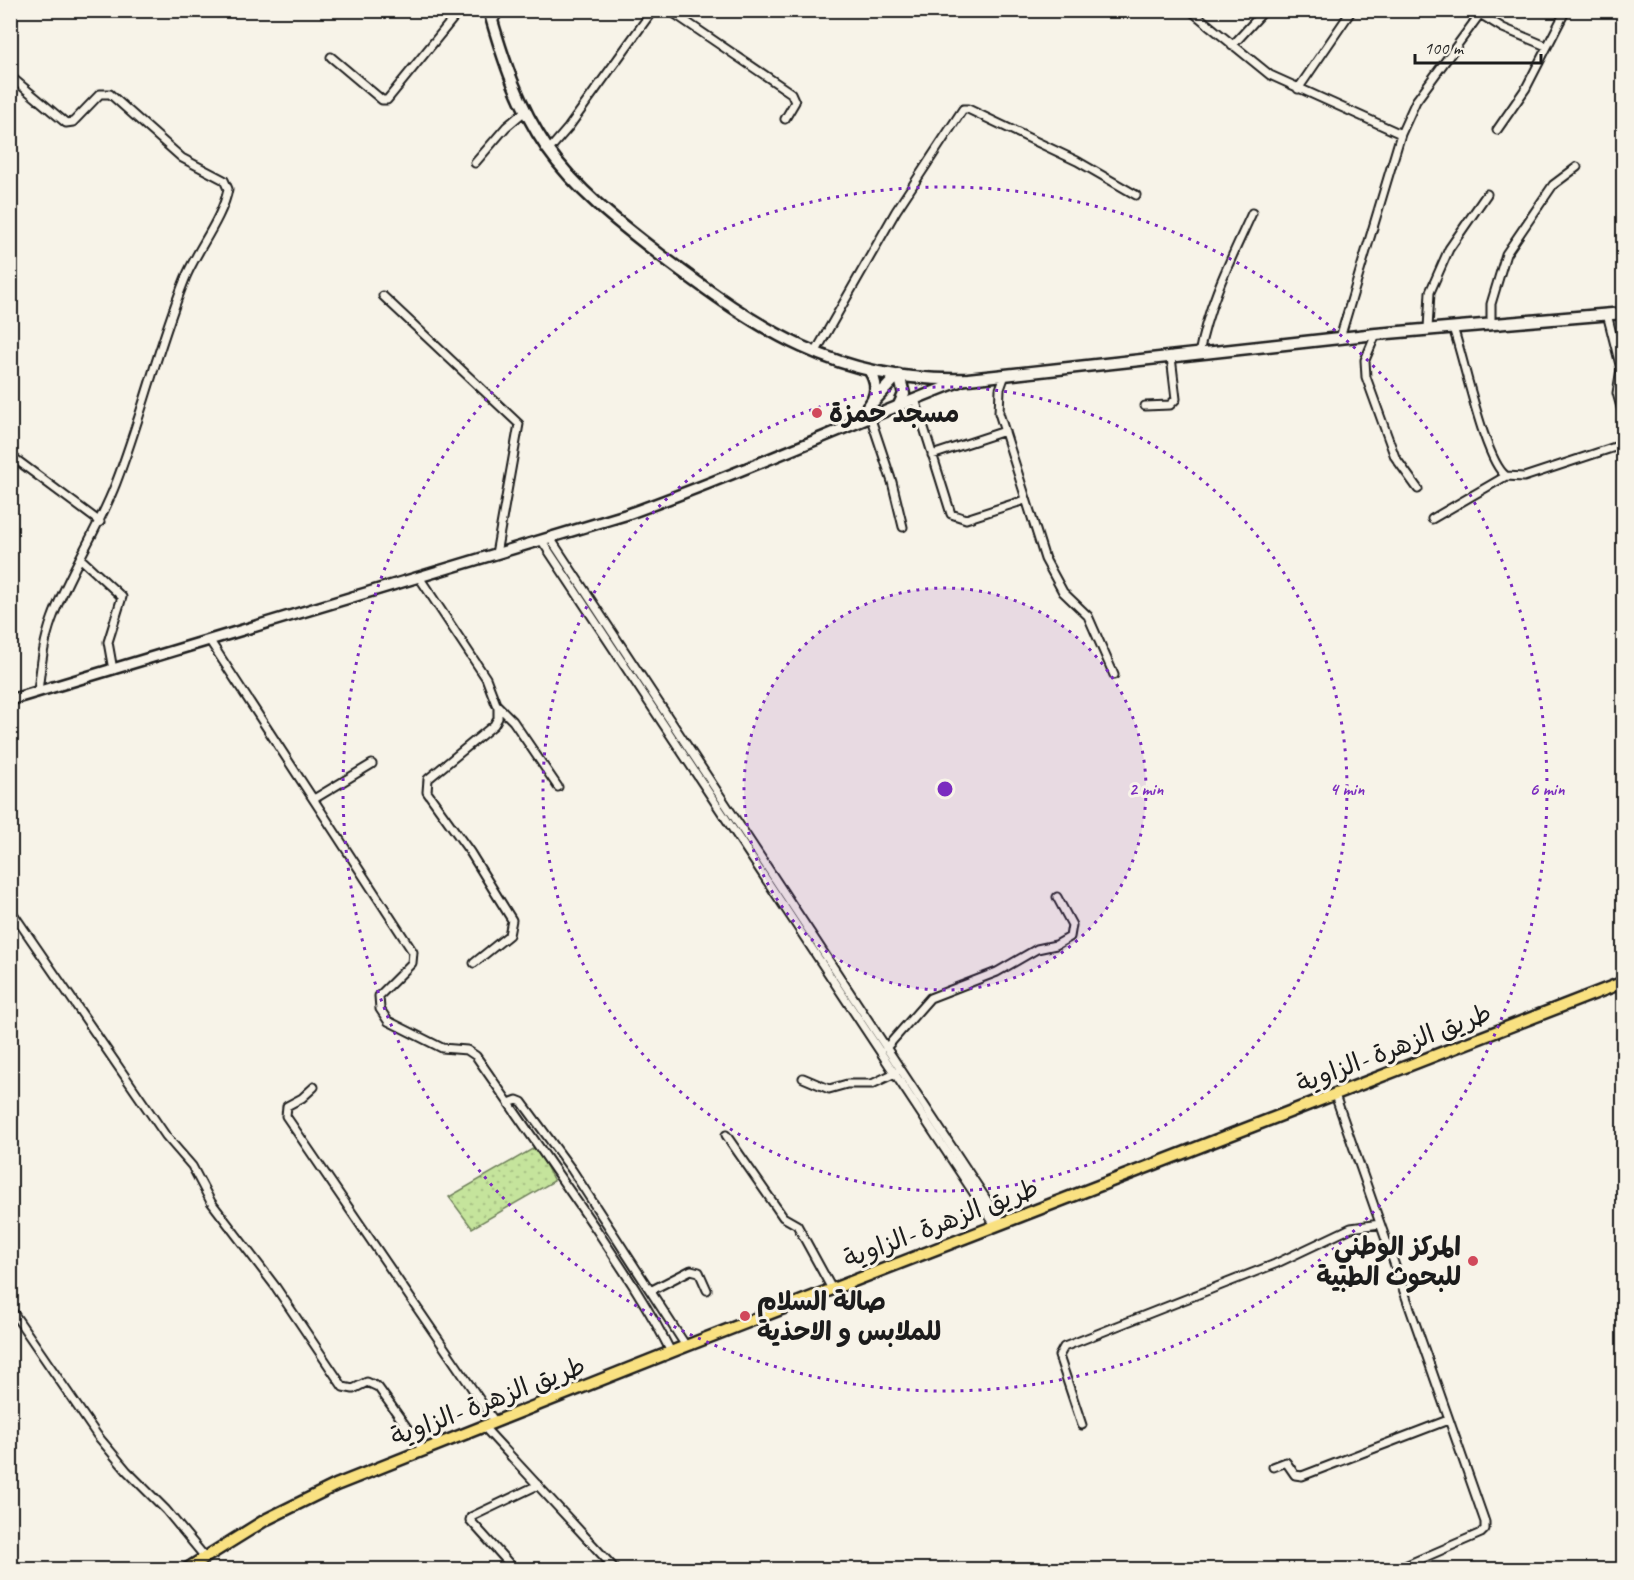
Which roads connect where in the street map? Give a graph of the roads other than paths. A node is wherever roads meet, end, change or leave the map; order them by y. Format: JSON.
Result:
{"nodes":[{"id":1,"x":460,"y":10,"type":"edge"},
{"id":2,"x":489,"y":10,"type":"edge"},
{"id":3,"x":501,"y":10,"type":"edge"},
{"id":4,"x":653,"y":10,"type":"edge"},
{"id":5,"x":669,"y":10,"type":"edge"},
{"id":6,"x":1190,"y":10,"type":"edge"},
{"id":7,"x":1265,"y":10,"type":"edge"},
{"id":8,"x":1352,"y":10,"type":"edge"},
{"id":9,"x":1566,"y":10,"type":"edge"},
{"id":10,"x":1478,"y":12,"type":"edge"},
{"id":11,"x":492,"y":22,"type":"junction"},
{"id":12,"x":1232,"y":46,"type":"junction"},
{"id":13,"x":1546,"y":46,"type":"junction"},
{"id":14,"x":331,"y":57,"type":"dead end"},
{"id":15,"x":10,"y":75,"type":"edge"},
{"id":16,"x":1298,"y":89,"type":"junction"},
{"id":17,"x":525,"y":111,"type":"junction"},
{"id":18,"x":785,"y":119,"type":"dead end"},
{"id":19,"x":1497,"y":130,"type":"dead end"},
{"id":20,"x":1401,"y":134,"type":"junction"},
{"id":21,"x":549,"y":150,"type":"junction"},
{"id":22,"x":475,"y":163,"type":"dead end"},
{"id":23,"x":1577,"y":167,"type":"dead end"},
{"id":24,"x":1487,"y":194,"type":"dead end"},
{"id":25,"x":1136,"y":195,"type":"dead end"},
{"id":26,"x":1252,"y":213,"type":"dead end"},
{"id":27,"x":383,"y":296,"type":"dead end"},
{"id":28,"x":1607,"y":314,"type":"junction"},
{"id":29,"x":1623,"y":314,"type":"edge"},
{"id":30,"x":1491,"y":324,"type":"junction"},
{"id":31,"x":1453,"y":328,"type":"junction"},
{"id":32,"x":1428,"y":329,"type":"junction"},
{"id":33,"x":1376,"y":334,"type":"junction"},
{"id":34,"x":1340,"y":338,"type":"junction"},
{"id":35,"x":815,"y":353,"type":"junction"},
{"id":36,"x":1199,"y":354,"type":"junction"},
{"id":37,"x":1171,"y":357,"type":"junction"},
{"id":38,"x":868,"y":370,"type":"junction"},
{"id":39,"x":898,"y":375,"type":"junction"},
{"id":40,"x":1005,"y":375,"type":"junction"},
{"id":41,"x":968,"y":379,"type":"junction"},
{"id":42,"x":915,"y":399,"type":"junction"},
{"id":43,"x":873,"y":402,"type":"junction"},
{"id":44,"x":899,"y":405,"type":"junction"},
{"id":45,"x":1145,"y":406,"type":"dead end"},
{"id":46,"x":870,"y":416,"type":"junction"},
{"id":47,"x":1623,"y":418,"type":"edge"},
{"id":48,"x":850,"y":424,"type":"junction"},
{"id":49,"x":1005,"y":431,"type":"junction"},
{"id":50,"x":1623,"y":444,"type":"edge"},
{"id":51,"x":10,"y":455,"type":"edge"},
{"id":52,"x":932,"y":455,"type":"junction"},
{"id":53,"x":1506,"y":476,"type":"junction"},
{"id":54,"x":1418,"y":489,"type":"dead end"},
{"id":55,"x":1025,"y":500,"type":"junction"},
{"id":56,"x":1432,"y":519,"type":"dead end"},
{"id":57,"x":100,"y":522,"type":"junction"},
{"id":58,"x":903,"y":527,"type":"dead end"},
{"id":59,"x":546,"y":540,"type":"junction"},
{"id":60,"x":496,"y":554,"type":"junction"},
{"id":61,"x":81,"y":559,"type":"junction"},
{"id":62,"x":419,"y":577,"type":"junction"},
{"id":63,"x":210,"y":641,"type":"junction"},
{"id":64,"x":113,"y":670,"type":"junction"},
{"id":65,"x":1114,"y":675,"type":"dead end"},
{"id":66,"x":38,"y":691,"type":"junction"},
{"id":67,"x":10,"y":700,"type":"edge"},
{"id":68,"x":498,"y":707,"type":"junction"},
{"id":69,"x":372,"y":764,"type":"dead end"},
{"id":70,"x":558,"y":787,"type":"dead end"},
{"id":71,"x":314,"y":800,"type":"junction"},
{"id":72,"x":1057,"y":897,"type":"dead end"},
{"id":73,"x":10,"y":909,"type":"edge"},
{"id":74,"x":474,"y":963,"type":"dead end"},
{"id":75,"x":1623,"y":982,"type":"edge"},
{"id":76,"x":886,"y":1048,"type":"junction"},
{"id":77,"x":897,"y":1072,"type":"junction"},
{"id":78,"x":803,"y":1078,"type":"dead end"},
{"id":79,"x":314,"y":1087,"type":"dead end"},
{"id":80,"x":1335,"y":1095,"type":"junction"},
{"id":81,"x":509,"y":1103,"type":"junction"},
{"id":82,"x":726,"y":1135,"type":"dead end"},
{"id":83,"x":999,"y":1224,"type":"junction"},
{"id":84,"x":1380,"y":1224,"type":"junction"},
{"id":85,"x":832,"y":1289,"type":"junction"},
{"id":86,"x":652,"y":1290,"type":"junction"},
{"id":87,"x":707,"y":1290,"type":"dead end"},
{"id":88,"x":659,"y":1301,"type":"junction"},
{"id":89,"x":10,"y":1308,"type":"edge"},
{"id":90,"x":649,"y":1310,"type":"junction"},
{"id":91,"x":686,"y":1346,"type":"junction"},
{"id":92,"x":670,"y":1352,"type":"junction"},
{"id":93,"x":1448,"y":1420,"type":"junction"},
{"id":94,"x":495,"y":1422,"type":"junction"},
{"id":95,"x":1082,"y":1425,"type":"dead end"},
{"id":96,"x":483,"y":1426,"type":"junction"},
{"id":97,"x":423,"y":1450,"type":"junction"},
{"id":98,"x":1272,"y":1467,"type":"dead end"},
{"id":99,"x":538,"y":1485,"type":"junction"},
{"id":100,"x":205,"y":1557,"type":"junction"},
{"id":101,"x":185,"y":1569,"type":"edge"},
{"id":102,"x":515,"y":1569,"type":"edge"},
{"id":103,"x":616,"y":1569,"type":"edge"},
{"id":104,"x":1402,"y":1569,"type":"edge"}],
"edges":[{"from":1,"to":14,"type":"street"},
{"from":2,"to":11,"type":"main road"},
{"from":3,"to":11,"type":"street"},
{"from":4,"to":21,"type":"street"},
{"from":5,"to":18,"type":"street"},
{"from":6,"to":12,"type":"street"},
{"from":7,"to":12,"type":"street"},
{"from":8,"to":16,"type":"street"},
{"from":9,"to":13,"type":"street"},
{"from":10,"to":13,"type":"street"},
{"from":10,"to":20,"type":"street"},
{"from":11,"to":17,"type":"main road"},
{"from":12,"to":16,"type":"street"},
{"from":13,"to":19,"type":"street"},
{"from":15,"to":57,"type":"street"},
{"from":16,"to":20,"type":"street"},
{"from":17,"to":21,"type":"main road"},
{"from":17,"to":22,"type":"street"},
{"from":20,"to":34,"type":"street"},
{"from":21,"to":35,"type":"main road"},
{"from":23,"to":30,"type":"street"},
{"from":24,"to":32,"type":"street"},
{"from":25,"to":35,"type":"street"},
{"from":26,"to":36,"type":"street"},
{"from":27,"to":60,"type":"street"},
{"from":28,"to":29,"type":"main road"},
{"from":28,"to":30,"type":"main road"},
{"from":28,"to":47,"type":"street"},
{"from":30,"to":31,"type":"main road"},
{"from":31,"to":32,"type":"main road"},
{"from":31,"to":53,"type":"street"},
{"from":32,"to":33,"type":"main road"},
{"from":33,"to":34,"type":"main road"},
{"from":33,"to":54,"type":"street"},
{"from":34,"to":36,"type":"main road"},
{"from":35,"to":38,"type":"main road"},
{"from":36,"to":37,"type":"main road"},
{"from":37,"to":40,"type":"main road"},
{"from":37,"to":45,"type":"street"},
{"from":38,"to":39,"type":"main road"},
{"from":38,"to":43,"type":"main road"},
{"from":39,"to":41,"type":"main road"},
{"from":39,"to":43,"type":"main road"},
{"from":39,"to":44,"type":"main road"},
{"from":40,"to":41,"type":"main road"},
{"from":40,"to":49,"type":"street"},
{"from":41,"to":42,"type":"street"},
{"from":42,"to":44,"type":"street"},
{"from":42,"to":52,"type":"street"},
{"from":43,"to":48,"type":"main road"},
{"from":44,"to":46,"type":"street"},
{"from":46,"to":48,"type":"street"},
{"from":46,"to":58,"type":"street"},
{"from":48,"to":59,"type":"street"},
{"from":49,"to":52,"type":"street"},
{"from":49,"to":55,"type":"street"},
{"from":50,"to":53,"type":"street"},
{"from":51,"to":57,"type":"street"},
{"from":52,"to":55,"type":"street"},
{"from":53,"to":56,"type":"street"},
{"from":55,"to":65,"type":"street"},
{"from":57,"to":61,"type":"street"},
{"from":59,"to":60,"type":"street"},
{"from":59,"to":76,"type":"street"},
{"from":59,"to":77,"type":"street"},
{"from":60,"to":62,"type":"street"},
{"from":61,"to":64,"type":"street"},
{"from":61,"to":66,"type":"street"},
{"from":62,"to":63,"type":"street"},
{"from":62,"to":68,"type":"street"},
{"from":63,"to":64,"type":"street"},
{"from":63,"to":71,"type":"street"},
{"from":64,"to":66,"type":"street"},
{"from":66,"to":67,"type":"street"},
{"from":68,"to":70,"type":"street"},
{"from":68,"to":74,"type":"street"},
{"from":69,"to":71,"type":"street"},
{"from":71,"to":81,"type":"street"},
{"from":72,"to":76,"type":"street"},
{"from":73,"to":97,"type":"street"},
{"from":75,"to":80,"type":"main road","name":"طريق الزهرة -الزاوية"},
{"from":76,"to":77,"type":"street"},
{"from":77,"to":78,"type":"street"},
{"from":77,"to":83,"type":"street"},
{"from":79,"to":94,"type":"street"},
{"from":80,"to":83,"type":"main road","name":"طريق الزهرة -الزاوية"},
{"from":80,"to":84,"type":"street"},
{"from":81,"to":86,"type":"street"},
{"from":81,"to":90,"type":"street"},
{"from":82,"to":85,"type":"street"},
{"from":83,"to":85,"type":"main road","name":"طريق الزهرة -الزاوية"},
{"from":84,"to":93,"type":"street"},
{"from":84,"to":95,"type":"street"},
{"from":85,"to":91,"type":"main road","name":"طريق الزهرة -الزاوية"},
{"from":86,"to":87,"type":"street"},
{"from":86,"to":88,"type":"street"},
{"from":88,"to":90,"type":"street"},
{"from":88,"to":91,"type":"street"},
{"from":89,"to":100,"type":"street"},
{"from":90,"to":92,"type":"street"},
{"from":91,"to":92,"type":"main road","name":"طريق الزهرة -الزاوية"},
{"from":92,"to":94,"type":"main road","name":"طريق الزهرة -الزاوية"},
{"from":93,"to":98,"type":"street"},
{"from":93,"to":104,"type":"street"},
{"from":94,"to":96,"type":"main road","name":"طريق الزهرة -الزاوية"},
{"from":96,"to":97,"type":"main road","name":"طريق الزهرة -الزاوية"},
{"from":96,"to":99,"type":"street"},
{"from":97,"to":100,"type":"main road","name":"طريق الزهرة -الزاوية"},
{"from":99,"to":102,"type":"street"},
{"from":99,"to":103,"type":"street"},
{"from":100,"to":101,"type":"main road","name":"طريق الزهرة -الزاوية"}]}
